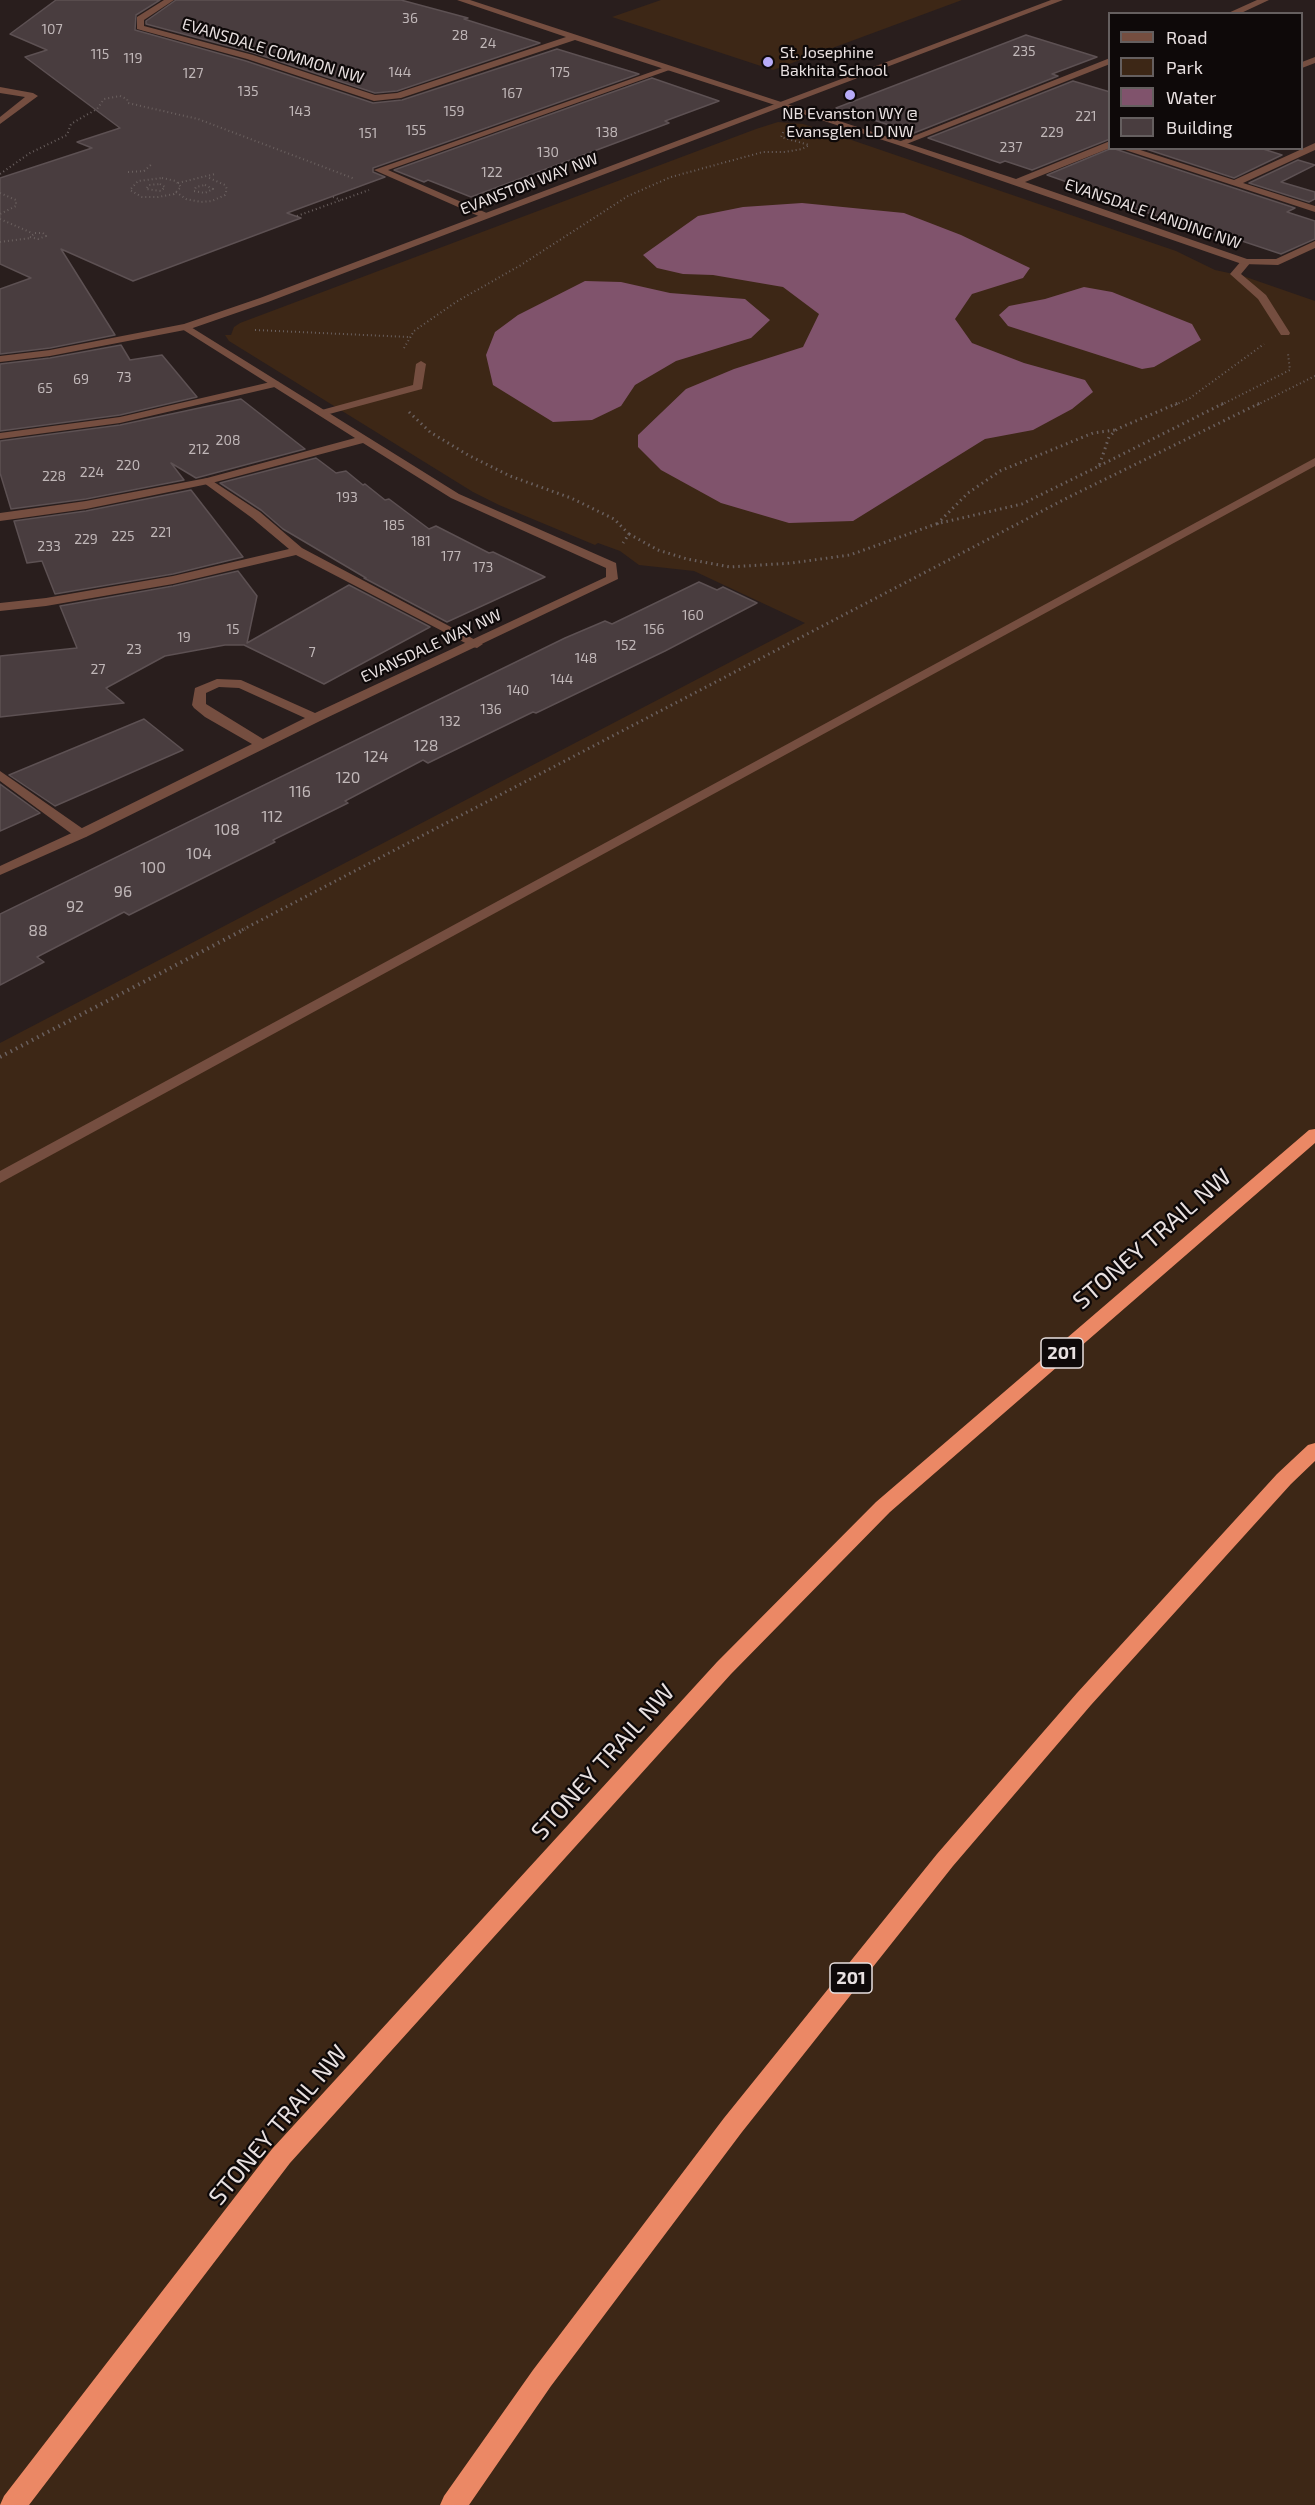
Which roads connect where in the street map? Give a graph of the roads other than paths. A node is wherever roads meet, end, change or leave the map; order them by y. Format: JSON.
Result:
{"nodes":[{"id":1,"x":170,"y":0,"type":"edge"},
{"id":2,"x":460,"y":0,"type":"edge"},
{"id":3,"x":1059,"y":0,"type":"edge"},
{"id":4,"x":1265,"y":0,"type":"edge"},
{"id":5,"x":1235,"y":12,"type":"edge"},
{"id":6,"x":575,"y":37,"type":"junction"},
{"id":7,"x":1108,"y":62,"type":"edge"},
{"id":8,"x":671,"y":68,"type":"junction"},
{"id":9,"x":0,"y":90,"type":"edge"},
{"id":10,"x":781,"y":105,"type":"junction"},
{"id":11,"x":0,"y":121,"type":"edge"},
{"id":12,"x":901,"y":143,"type":"junction"},
{"id":13,"x":1108,"y":144,"type":"edge"},
{"id":14,"x":1315,"y":146,"type":"edge"},
{"id":15,"x":1130,"y":150,"type":"edge"},
{"id":16,"x":1016,"y":183,"type":"junction"},
{"id":17,"x":1234,"y":183,"type":"junction"},
{"id":18,"x":1315,"y":209,"type":"edge"},
{"id":19,"x":486,"y":216,"type":"junction"},
{"id":20,"x":1315,"y":244,"type":"edge"},
{"id":21,"x":1246,"y":262,"type":"junction"},
{"id":22,"x":186,"y":327,"type":"junction"},
{"id":23,"x":1285,"y":333,"type":"road end"},
{"id":24,"x":0,"y":359,"type":"edge"},
{"id":25,"x":421,"y":364,"type":"dead end"},
{"id":26,"x":275,"y":384,"type":"junction"},
{"id":27,"x":322,"y":413,"type":"junction"},
{"id":28,"x":0,"y":436,"type":"edge"},
{"id":29,"x":364,"y":439,"type":"junction"},
{"id":30,"x":1315,"y":461,"type":"edge"},
{"id":31,"x":208,"y":481,"type":"junction"},
{"id":32,"x":0,"y":517,"type":"edge"},
{"id":33,"x":298,"y":551,"type":"junction"},
{"id":34,"x":0,"y":607,"type":"edge"},
{"id":35,"x":477,"y":644,"type":"junction"},
{"id":36,"x":315,"y":718,"type":"junction"},
{"id":37,"x":262,"y":744,"type":"junction"},
{"id":38,"x":0,"y":775,"type":"edge"},
{"id":39,"x":81,"y":834,"type":"junction"},
{"id":40,"x":0,"y":872,"type":"edge"},
{"id":41,"x":1315,"y":1134,"type":"edge"},
{"id":42,"x":0,"y":1178,"type":"edge"},
{"id":43,"x":1315,"y":1452,"type":"edge"},
{"id":44,"x":13,"y":2505,"type":"edge"},
{"id":45,"x":453,"y":2505,"type":"edge"}],
"edges":[{"from":1,"to":6,"type":"street","name":"EVANSDALE COMMON NW"},
{"from":2,"to":6,"type":"street"},
{"from":3,"to":10,"type":"street","name":"EVANSTON WAY NW"},
{"from":4,"to":5,"type":"street"},
{"from":6,"to":8,"type":"street"},
{"from":7,"to":12,"type":"street"},
{"from":8,"to":10,"type":"street"},
{"from":8,"to":19,"type":"street"},
{"from":9,"to":11,"type":"street"},
{"from":10,"to":12,"type":"street","name":"EVANSDALE LANDING NW"},
{"from":10,"to":19,"type":"street","name":"EVANSTON WAY NW"},
{"from":12,"to":16,"type":"street","name":"EVANSDALE LANDING NW"},
{"from":13,"to":16,"type":"street","name":"EVANSDALE LANDING NW"},
{"from":14,"to":17,"type":"street"},
{"from":15,"to":17,"type":"street"},
{"from":16,"to":21,"type":"street","name":"EVANSDALE LANDING NW"},
{"from":17,"to":18,"type":"street"},
{"from":19,"to":22,"type":"street","name":"EVANSTON WAY NW"},
{"from":20,"to":21,"type":"street","name":"EVANSDALE LANDING NW"},
{"from":21,"to":23,"type":"street"},
{"from":22,"to":24,"type":"street","name":"EVANSTON WAY NW"},
{"from":22,"to":26,"type":"street","name":"EVANSDALE WAY NW"},
{"from":25,"to":27,"type":"street"},
{"from":26,"to":27,"type":"street","name":"EVANSDALE WAY NW"},
{"from":26,"to":28,"type":"street"},
{"from":27,"to":29,"type":"street","name":"EVANSDALE WAY NW"},
{"from":29,"to":31,"type":"street"},
{"from":29,"to":35,"type":"street","name":"EVANSDALE WAY NW"},
{"from":30,"to":42,"type":"street"},
{"from":31,"to":32,"type":"street"},
{"from":31,"to":33,"type":"street"},
{"from":33,"to":34,"type":"street"},
{"from":33,"to":35,"type":"street"},
{"from":35,"to":36,"type":"street","name":"EVANSDALE WAY NW"},
{"from":36,"to":37,"type":"street","name":"EVANSDALE WAY NW"},
{"from":36,"to":37,"type":"street"},
{"from":37,"to":39,"type":"street","name":"EVANSDALE WAY NW"},
{"from":38,"to":39,"type":"street"},
{"from":39,"to":40,"type":"street","name":"EVANSDALE WAY NW"},
{"from":41,"to":44,"type":"highway","name":"STONEY TRAIL NW","number":"201"},
{"from":43,"to":45,"type":"highway","number":"201"}]}
